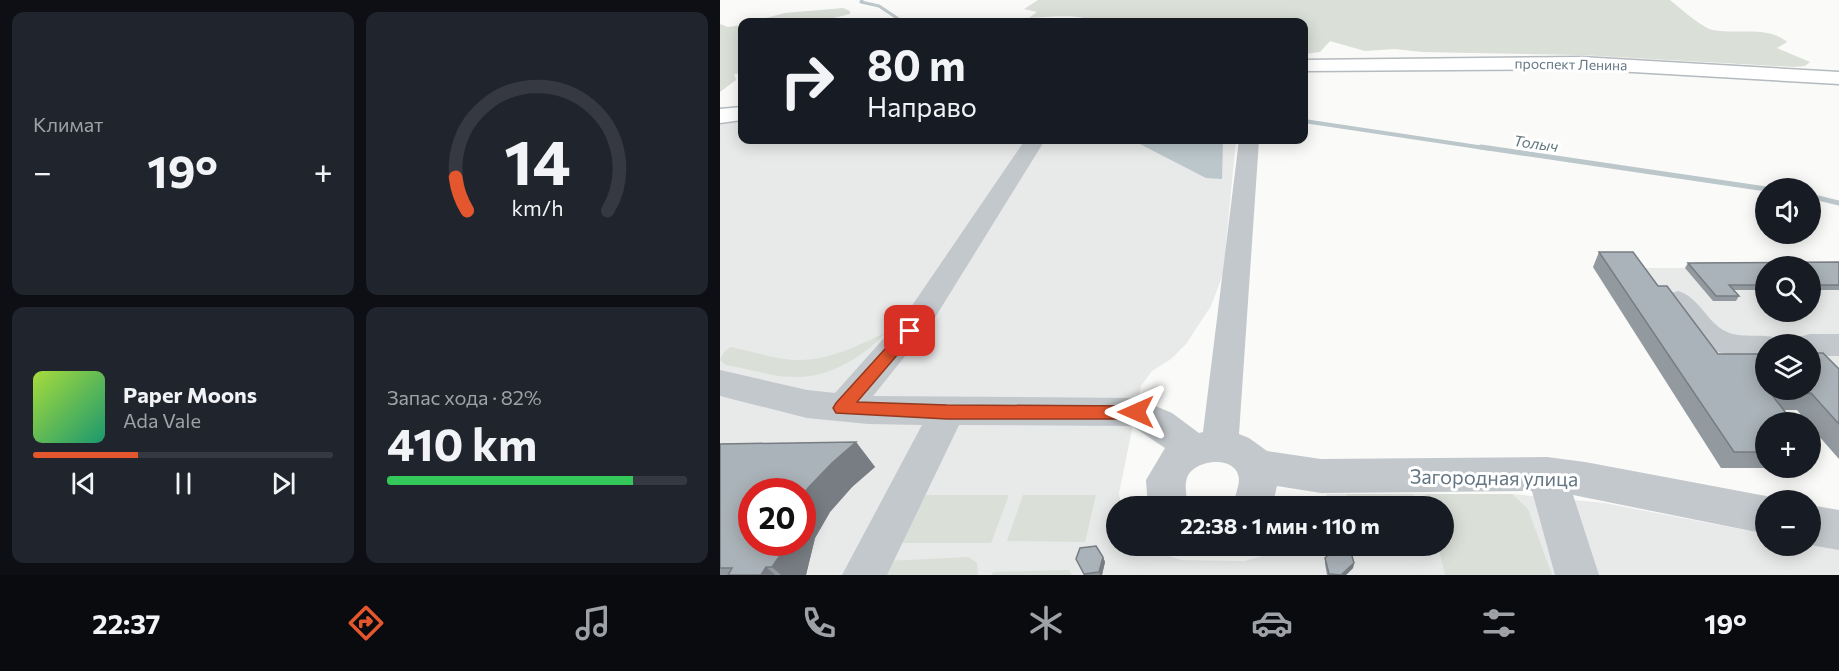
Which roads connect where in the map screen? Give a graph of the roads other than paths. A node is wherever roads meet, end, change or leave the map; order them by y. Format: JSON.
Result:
{"nodes":[{"id":1,"x":1308,"y":66,"type":"edge"},
{"id":2,"x":1839,"y":78,"type":"edge"},
{"id":3,"x":738,"y":114,"type":"edge"},
{"id":4,"x":720,"y":116,"type":"edge"},
{"id":5,"x":1032,"y":144,"type":"edge"},
{"id":6,"x":1247,"y":144,"type":"edge"},
{"id":7,"x":1678,"y":301,"type":"edge"},
{"id":8,"x":1821,"y":345,"type":"edge"},
{"id":9,"x":1839,"y":345,"type":"edge"},
{"id":10,"x":1755,"y":346,"type":"edge"},
{"id":11,"x":720,"y":383,"type":"edge"},
{"id":12,"x":842,"y":408,"type":"junction"},
{"id":13,"x":947,"y":412,"type":"junction"},
{"id":14,"x":1206,"y":447,"type":"junction"},
{"id":15,"x":1256,"y":466,"type":"junction"},
{"id":16,"x":1547,"y":474,"type":"junction"},
{"id":17,"x":1164,"y":496,"type":"edge"},
{"id":18,"x":1257,"y":496,"type":"edge"},
{"id":19,"x":1755,"y":513,"type":"edge"},
{"id":20,"x":1821,"y":527,"type":"edge"},
{"id":21,"x":1839,"y":530,"type":"edge"},
{"id":22,"x":864,"y":575,"type":"edge"},
{"id":23,"x":1577,"y":575,"type":"edge"}],
"edges":[{"from":1,"to":2,"type":"main road","name":"проспект Ленина"},
{"from":3,"to":4,"type":"main road"},
{"from":5,"to":12,"type":"street"},
{"from":6,"to":14,"type":"street"},
{"from":7,"to":10,"type":"street"},
{"from":8,"to":9,"type":"street"},
{"from":11,"to":12,"type":"street"},
{"from":12,"to":13,"type":"street"},
{"from":13,"to":14,"type":"street"},
{"from":13,"to":22,"type":"street"},
{"from":14,"to":15,"type":"street"},
{"from":14,"to":17,"type":"street"},
{"from":15,"to":16,"type":"street","name":"Загородная улица"},
{"from":15,"to":18,"type":"street"},
{"from":16,"to":19,"type":"street","name":"Загородная улица"},
{"from":16,"to":23,"type":"street"},
{"from":20,"to":21,"type":"street"}]}
